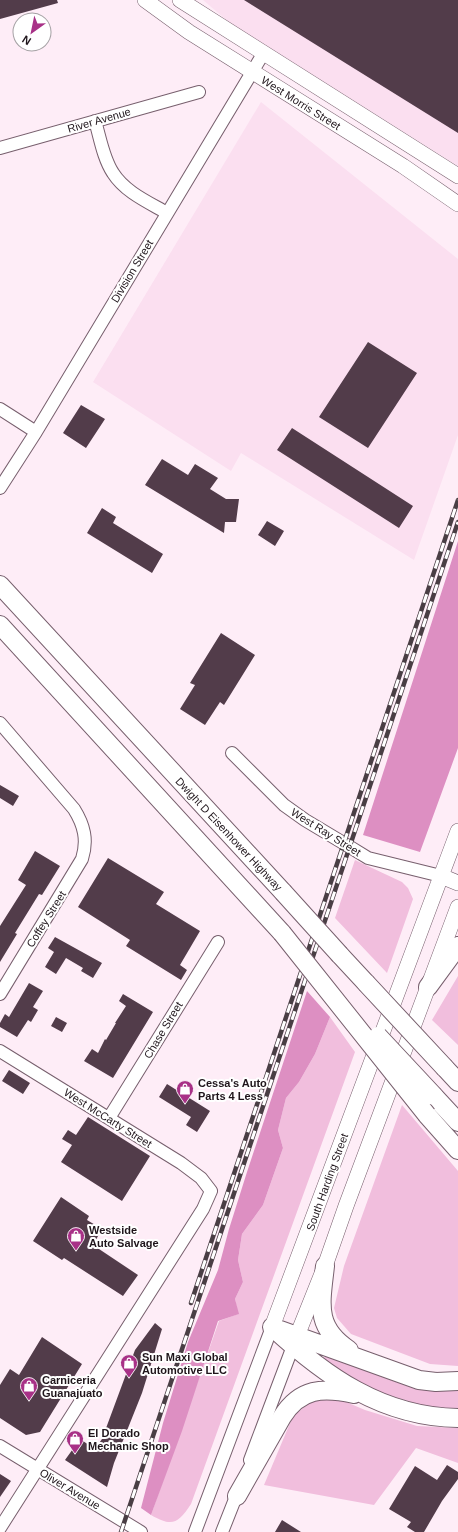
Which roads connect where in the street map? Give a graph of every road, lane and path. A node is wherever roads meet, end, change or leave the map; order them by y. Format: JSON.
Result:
{"nodes":[{"id":1,"x":145,"y":0,"type":"edge"},
{"id":2,"x":180,"y":0,"type":"edge"},
{"id":3,"x":263,"y":54,"type":"junction"},
{"id":4,"x":252,"y":72,"type":"junction"},
{"id":5,"x":199,"y":92,"type":"dead end"},
{"id":6,"x":95,"y":121,"type":"junction"},
{"id":7,"x":0,"y":148,"type":"edge"},
{"id":8,"x":458,"y":176,"type":"edge"},
{"id":9,"x":458,"y":204,"type":"edge"},
{"id":10,"x":167,"y":213,"type":"junction"},
{"id":11,"x":0,"y":409,"type":"edge"},
{"id":12,"x":36,"y":432,"type":"junction"},
{"id":13,"x":0,"y":488,"type":"edge"},
{"id":14,"x":0,"y":585,"type":"edge"},
{"id":15,"x":0,"y":625,"type":"edge"},
{"id":16,"x":0,"y":724,"type":"edge"},
{"id":17,"x":232,"y":753,"type":"dead end"},
{"id":18,"x":458,"y":831,"type":"edge"},
{"id":19,"x":458,"y":871,"type":"edge"},
{"id":20,"x":441,"y":876,"type":"junction"},
{"id":21,"x":458,"y":883,"type":"edge"},
{"id":22,"x":458,"y":907,"type":"edge"},
{"id":23,"x":277,"y":926,"type":"junction"},
{"id":24,"x":218,"y":942,"type":"dead end"},
{"id":25,"x":458,"y":946,"type":"edge"},
{"id":26,"x":428,"y":987,"type":"junction"},
{"id":27,"x":0,"y":994,"type":"edge"},
{"id":28,"x":0,"y":1051,"type":"edge"},
{"id":29,"x":451,"y":1063,"type":"edge"},
{"id":30,"x":458,"y":1082,"type":"edge"},
{"id":31,"x":109,"y":1118,"type":"junction"},
{"id":32,"x":458,"y":1122,"type":"edge"},
{"id":33,"x":458,"y":1150,"type":"edge"},
{"id":34,"x":325,"y":1266,"type":"junction"},
{"id":35,"x":272,"y":1327,"type":"junction"},
{"id":36,"x":295,"y":1341,"type":"junction"},
{"id":37,"x":360,"y":1357,"type":"junction"},
{"id":38,"x":458,"y":1381,"type":"edge"},
{"id":39,"x":364,"y":1396,"type":"junction"},
{"id":40,"x":458,"y":1418,"type":"edge"},
{"id":41,"x":0,"y":1446,"type":"edge"},
{"id":42,"x":38,"y":1470,"type":"junction"},
{"id":43,"x":237,"y":1496,"type":"junction"},
{"id":44,"x":0,"y":1528,"type":"edge"},
{"id":45,"x":141,"y":1532,"type":"edge"},
{"id":46,"x":195,"y":1532,"type":"edge"},
{"id":47,"x":222,"y":1532,"type":"edge"}],
"edges":[{"from":1,"to":4,"type":"main road","name":"West Morris Street"},
{"from":2,"to":3,"type":"main road","name":"West Morris Street"},
{"from":3,"to":4,"type":"street","name":"Division Street"},
{"from":3,"to":8,"type":"main road","name":"West Morris Street"},
{"from":4,"to":9,"type":"main road","name":"West Morris Street"},
{"from":4,"to":10,"type":"street","name":"Division Street"},
{"from":5,"to":6,"type":"street","name":"River Avenue"},
{"from":6,"to":7,"type":"street","name":"River Avenue"},
{"from":6,"to":10,"type":"street"},
{"from":10,"to":12,"type":"street","name":"Division Street"},
{"from":11,"to":12,"type":"street"},
{"from":12,"to":13,"type":"street","name":"Division Street"},
{"from":14,"to":29,"type":"highway","name":"Dwight D Eisenhower Highway","bridge":true},
{"from":15,"to":23,"type":"highway"},
{"from":16,"to":27,"type":"street","name":"Coffey Street"},
{"from":17,"to":20,"type":"street","name":"West Ray Street"},
{"from":18,"to":20,"type":"main road","name":"South Harding Street"},
{"from":19,"to":20,"type":"main road"},
{"from":20,"to":21,"type":"main road","name":"West Ray Street"},
{"from":20,"to":35,"type":"main road","name":"South Harding Street"},
{"from":22,"to":26,"type":"main road"},
{"from":23,"to":32,"type":"highway","bridge":true},
{"from":23,"to":33,"type":"highway","bridge":true},
{"from":24,"to":31,"type":"street","name":"Chase Street"},
{"from":25,"to":26,"type":"highway"},
{"from":26,"to":34,"type":"main road"},
{"from":28,"to":31,"type":"street","name":"West McCarty Street"},
{"from":29,"to":30,"type":"highway"},
{"from":31,"to":42,"type":"street","name":"West McCarty Street"},
{"from":34,"to":36,"type":"main road"},
{"from":34,"to":37,"type":"highway"},
{"from":35,"to":36,"type":"highway"},
{"from":35,"to":46,"type":"street","name":"South Harding Street"},
{"from":36,"to":37,"type":"highway"},
{"from":36,"to":39,"type":"highway"},
{"from":36,"to":43,"type":"street"},
{"from":37,"to":38,"type":"highway"},
{"from":39,"to":40,"type":"highway"},
{"from":39,"to":43,"type":"highway"},
{"from":41,"to":42,"type":"street","name":"Oliver Avenue"},
{"from":42,"to":44,"type":"street"},
{"from":42,"to":45,"type":"street","name":"Oliver Avenue"},
{"from":43,"to":47,"type":"street"}]}
